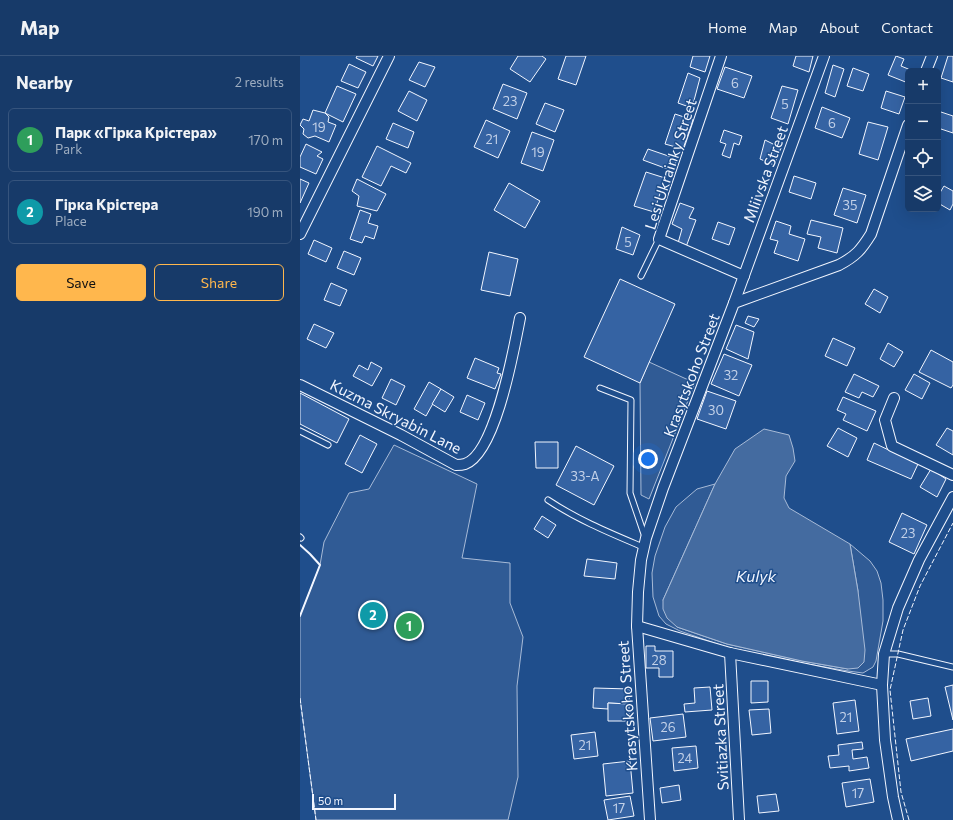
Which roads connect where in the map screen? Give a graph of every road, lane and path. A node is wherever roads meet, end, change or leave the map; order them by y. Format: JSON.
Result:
{"nodes":[{"id":1,"x":389,"y":56,"type":"edge"},
{"id":2,"x":721,"y":56,"type":"edge"},
{"id":3,"x":824,"y":56,"type":"edge"},
{"id":4,"x":932,"y":56,"type":"edge"},
{"id":5,"x":927,"y":68,"type":"edge"},
{"id":6,"x":905,"y":134,"type":"edge"},
{"id":7,"x":300,"y":234,"type":"edge"},
{"id":8,"x":659,"y":239,"type":"junction"},
{"id":9,"x":641,"y":276,"type":"dead end"},
{"id":10,"x":744,"y":276,"type":"junction"},
{"id":11,"x":734,"y":303,"type":"junction"},
{"id":12,"x":520,"y":318,"type":"dead end"},
{"id":13,"x":300,"y":385,"type":"edge"},
{"id":14,"x":600,"y":388,"type":"dead end"},
{"id":15,"x":894,"y":398,"type":"dead end"},
{"id":16,"x":300,"y":431,"type":"edge"},
{"id":17,"x":328,"y":446,"type":"dead end"},
{"id":18,"x":953,"y":476,"type":"edge"},
{"id":19,"x":953,"y":497,"type":"edge"},
{"id":20,"x":548,"y":500,"type":"dead end"},
{"id":21,"x":645,"y":543,"type":"junction"},
{"id":22,"x":637,"y":626,"type":"junction"},
{"id":23,"x":730,"y":653,"type":"junction"},
{"id":24,"x":884,"y":654,"type":"junction"},
{"id":25,"x":953,"y":667,"type":"edge"},
{"id":26,"x":882,"y":685,"type":"junction"},
{"id":27,"x":650,"y":820,"type":"edge"},
{"id":28,"x":740,"y":820,"type":"edge"},
{"id":29,"x":898,"y":820,"type":"edge"}],
"edges":[{"from":1,"to":7,"type":"street"},
{"from":2,"to":8,"type":"street","name":"Lesi Ukrainky Street"},
{"from":3,"to":10,"type":"street","name":"Mliivska Street"},
{"from":4,"to":5,"type":"street"},
{"from":6,"to":11,"type":"street","name":"Krasytskoho Street"},
{"from":8,"to":9,"type":"lane"},
{"from":8,"to":10,"type":"street","name":"Lesi Ukrainky Street"},
{"from":10,"to":11,"type":"street","name":"Mliivska Street"},
{"from":11,"to":21,"type":"street","name":"Krasytskoho Street"},
{"from":12,"to":13,"type":"street","name":"Kuzma Skryabin Lane"},
{"from":14,"to":21,"type":"lane"},
{"from":15,"to":18,"type":"street"},
{"from":16,"to":17,"type":"lane"},
{"from":19,"to":24,"type":"street"},
{"from":20,"to":21,"type":"lane"},
{"from":21,"to":22,"type":"street","name":"Krasytskoho Street"},
{"from":22,"to":23,"type":"street"},
{"from":22,"to":27,"type":"street","name":"Krasytskoho Street"},
{"from":23,"to":26,"type":"street"},
{"from":23,"to":28,"type":"street","name":"Svitiazka Street"},
{"from":24,"to":25,"type":"lane"},
{"from":24,"to":26,"type":"street"},
{"from":26,"to":29,"type":"street"}]}
